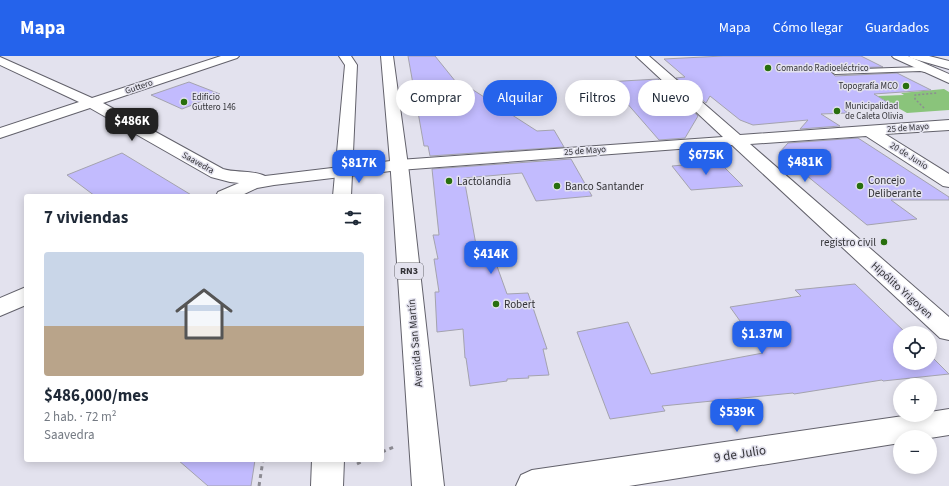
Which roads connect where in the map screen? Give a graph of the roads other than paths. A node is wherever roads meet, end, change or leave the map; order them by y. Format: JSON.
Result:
{"nodes":[{"id":1,"x":233,"y":56,"type":"edge"},
{"id":2,"x":346,"y":56,"type":"edge"},
{"id":3,"x":387,"y":56,"type":"edge"},
{"id":4,"x":642,"y":56,"type":"edge"},
{"id":5,"x":898,"y":56,"type":"edge"},
{"id":6,"x":941,"y":56,"type":"edge"},
{"id":7,"x":949,"y":58,"type":"edge"},
{"id":8,"x":0,"y":61,"type":"edge"},
{"id":9,"x":949,"y":65,"type":"edge"},
{"id":10,"x":922,"y":66,"type":"edge"},
{"id":11,"x":835,"y":72,"type":"dead end"},
{"id":12,"x":949,"y":79,"type":"edge"},
{"id":13,"x":92,"y":103,"type":"junction"},
{"id":14,"x":949,"y":125,"type":"edge"},
{"id":15,"x":869,"y":131,"type":"junction"},
{"id":16,"x":0,"y":133,"type":"edge"},
{"id":17,"x":734,"y":140,"type":"junction"},
{"id":18,"x":399,"y":164,"type":"junction"},
{"id":19,"x":343,"y":171,"type":"junction"},
{"id":20,"x":274,"y":180,"type":"junction"},
{"id":21,"x":949,"y":182,"type":"edge"},
{"id":22,"x":230,"y":194,"type":"edge"},
{"id":23,"x":342,"y":194,"type":"edge"},
{"id":24,"x":24,"y":296,"type":"edge"},
{"id":25,"x":0,"y":308,"type":"edge"},
{"id":26,"x":949,"y":331,"type":"edge"},
{"id":27,"x":949,"y":422,"type":"edge"},
{"id":28,"x":328,"y":462,"type":"edge"},
{"id":29,"x":327,"y":486,"type":"edge"},
{"id":30,"x":428,"y":486,"type":"edge"},
{"id":31,"x":532,"y":486,"type":"edge"}],
"edges":[{"from":1,"to":13,"type":"main road","name":"Guttero"},
{"from":2,"to":19,"type":"main road"},
{"from":3,"to":18,"type":"main road","name":"Avenida San Martín","number":"RN3"},
{"from":4,"to":17,"type":"main road","name":"Hipólito Yrigoyen"},
{"from":5,"to":10,"type":"main road"},
{"from":6,"to":7,"type":"main road"},
{"from":8,"to":13,"type":"main road","name":"Saavedra"},
{"from":9,"to":10,"type":"main road"},
{"from":10,"to":11,"type":"lane"},
{"from":10,"to":12,"type":"main road"},
{"from":13,"to":16,"type":"main road","name":"Guttero"},
{"from":13,"to":20,"type":"main road","name":"Saavedra"},
{"from":14,"to":15,"type":"main road","name":"25 de Mayo"},
{"from":15,"to":17,"type":"main road","name":"25 de Mayo"},
{"from":15,"to":21,"type":"main road","name":"20 de Junio"},
{"from":17,"to":18,"type":"main road","name":"25 de Mayo"},
{"from":17,"to":26,"type":"main road","name":"Hipólito Yrigoyen"},
{"from":18,"to":19,"type":"main road","name":"25 de Mayo"},
{"from":18,"to":30,"type":"main road","name":"Avenida San Martín","number":"RN3"},
{"from":19,"to":20,"type":"main road","name":"25 de Mayo"},
{"from":19,"to":23,"type":"main road"},
{"from":20,"to":22,"type":"main road","name":"25 de Mayo"},
{"from":24,"to":25,"type":"main road"},
{"from":27,"to":31,"type":"main road","name":"9 de Julio"},
{"from":28,"to":29,"type":"main road"}]}
